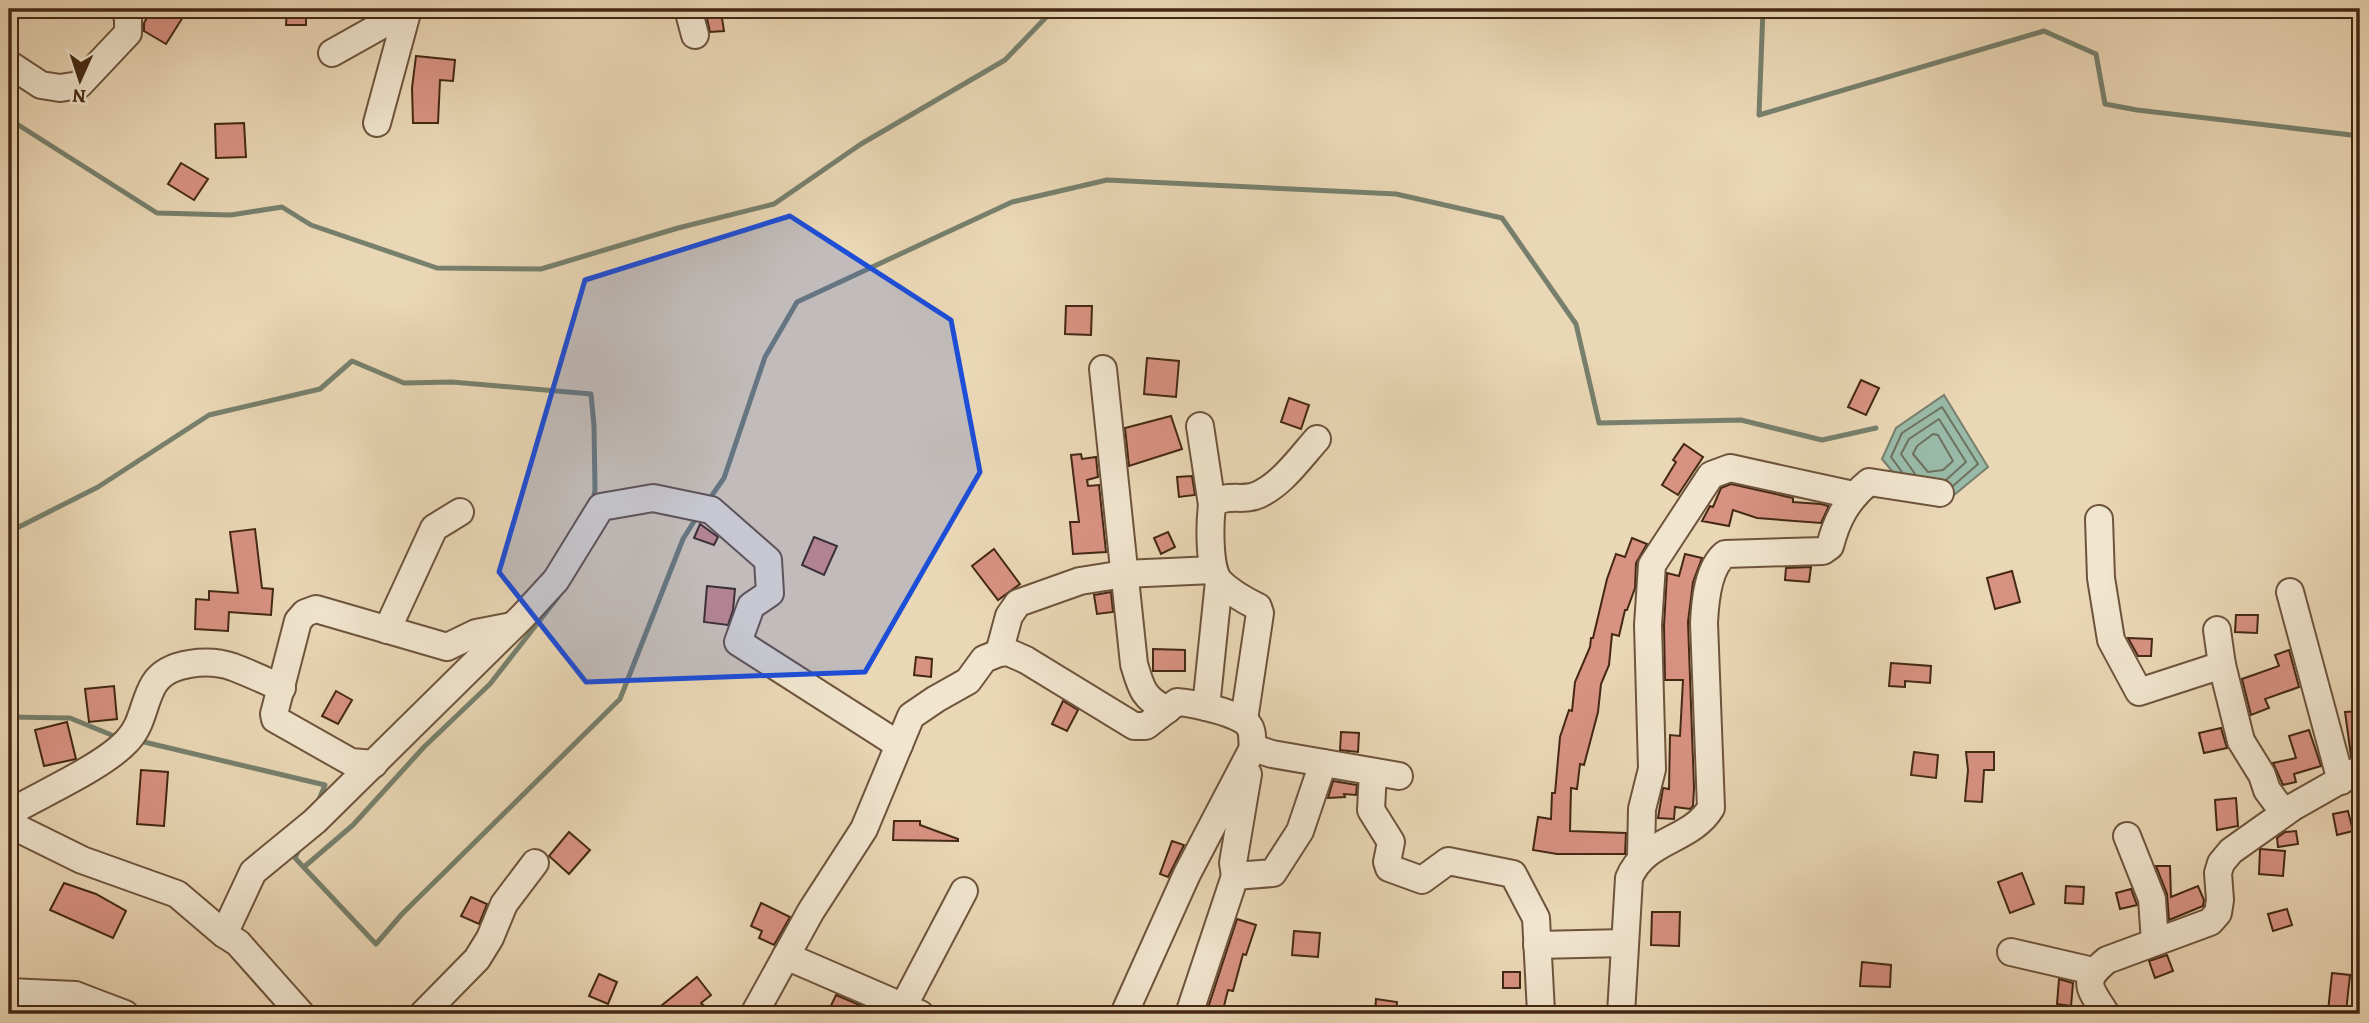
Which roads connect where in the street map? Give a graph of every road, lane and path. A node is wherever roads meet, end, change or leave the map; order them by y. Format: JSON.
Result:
{"nodes":[{"id":1,"x":124,"y":9,"type":"edge"},
{"id":2,"x":688,"y":9,"type":"edge"},
{"id":3,"x":407,"y":10,"type":"edge"},
{"id":4,"x":695,"y":35,"type":"dead end"},
{"id":5,"x":332,"y":53,"type":"dead end"},
{"id":6,"x":9,"y":64,"type":"edge"},
{"id":7,"x":377,"y":123,"type":"dead end"},
{"id":8,"x":1103,"y":369,"type":"dead end"},
{"id":9,"x":1200,"y":426,"type":"dead end"},
{"id":10,"x":1317,"y":439,"type":"dead end"},
{"id":11,"x":1940,"y":493,"type":"dead end"},
{"id":12,"x":1853,"y":495,"type":"junction"},
{"id":13,"x":1212,"y":505,"type":"junction"},
{"id":14,"x":460,"y":512,"type":"dead end"},
{"id":15,"x":2099,"y":519,"type":"dead end"},
{"id":16,"x":1124,"y":574,"type":"junction"},
{"id":17,"x":1216,"y":576,"type":"junction"},
{"id":18,"x":2290,"y":592,"type":"dead end"},
{"id":19,"x":512,"y":626,"type":"junction"},
{"id":20,"x":387,"y":630,"type":"junction"},
{"id":21,"x":2217,"y":630,"type":"dead end"},
{"id":22,"x":999,"y":653,"type":"junction"},
{"id":23,"x":2222,"y":665,"type":"junction"},
{"id":24,"x":282,"y":688,"type":"junction"},
{"id":25,"x":1206,"y":707,"type":"junction"},
{"id":26,"x":1167,"y":710,"type":"junction"},
{"id":27,"x":1244,"y":720,"type":"junction"},
{"id":28,"x":899,"y":745,"type":"junction"},
{"id":29,"x":1252,"y":748,"type":"junction"},
{"id":30,"x":1323,"y":763,"type":"junction"},
{"id":31,"x":374,"y":764,"type":"junction"},
{"id":32,"x":2354,"y":777,"type":"edge"},
{"id":33,"x":9,"y":813,"type":"edge"},
{"id":34,"x":2284,"y":813,"type":"junction"},
{"id":35,"x":9,"y":824,"type":"edge"},
{"id":36,"x":2127,"y":836,"type":"dead end"},
{"id":37,"x":1641,"y":856,"type":"junction"},
{"id":38,"x":535,"y":863,"type":"dead end"},
{"id":39,"x":1235,"y":876,"type":"junction"},
{"id":40,"x":964,"y":891,"type":"dead end"},
{"id":41,"x":224,"y":934,"type":"junction"},
{"id":42,"x":2155,"y":942,"type":"junction"},
{"id":43,"x":1625,"y":943,"type":"junction"},
{"id":44,"x":1537,"y":945,"type":"junction"},
{"id":45,"x":2011,"y":952,"type":"dead end"},
{"id":46,"x":786,"y":956,"type":"junction"},
{"id":47,"x":2093,"y":971,"type":"junction"},
{"id":48,"x":9,"y":992,"type":"edge"},
{"id":49,"x":78,"y":1005,"type":"edge"},
{"id":50,"x":912,"y":1010,"type":"edge"},
{"id":51,"x":1541,"y":1012,"type":"dead end"},
{"id":52,"x":125,"y":1014,"type":"edge"},
{"id":53,"x":301,"y":1014,"type":"edge"},
{"id":54,"x":423,"y":1014,"type":"edge"},
{"id":55,"x":754,"y":1014,"type":"edge"},
{"id":56,"x":1124,"y":1014,"type":"edge"},
{"id":57,"x":1189,"y":1014,"type":"edge"},
{"id":58,"x":1621,"y":1014,"type":"edge"},
{"id":59,"x":2106,"y":1014,"type":"edge"}],
"edges":[{"from":1,"to":6,"type":"street"},
{"from":2,"to":4,"type":"street"},
{"from":3,"to":5,"type":"street"},
{"from":3,"to":7,"type":"street"},
{"from":8,"to":16,"type":"street"},
{"from":9,"to":13,"type":"street"},
{"from":10,"to":13,"type":"street"},
{"from":11,"to":12,"type":"street"},
{"from":12,"to":37,"type":"street"},
{"from":12,"to":37,"type":"street"},
{"from":13,"to":17,"type":"street"},
{"from":14,"to":20,"type":"street"},
{"from":15,"to":23,"type":"street"},
{"from":16,"to":17,"type":"street"},
{"from":16,"to":22,"type":"street"},
{"from":16,"to":26,"type":"street"},
{"from":17,"to":25,"type":"street"},
{"from":17,"to":27,"type":"street"},
{"from":18,"to":32,"type":"street"},
{"from":19,"to":20,"type":"street"},
{"from":19,"to":28,"type":"street"},
{"from":19,"to":31,"type":"street"},
{"from":20,"to":24,"type":"street"},
{"from":21,"to":23,"type":"street"},
{"from":22,"to":26,"type":"street"},
{"from":22,"to":28,"type":"street"},
{"from":23,"to":34,"type":"street"},
{"from":24,"to":31,"type":"street"},
{"from":24,"to":33,"type":"street"},
{"from":25,"to":26,"type":"street"},
{"from":25,"to":27,"type":"street"},
{"from":27,"to":29,"type":"street"},
{"from":28,"to":46,"type":"street"},
{"from":29,"to":30,"type":"street"},
{"from":29,"to":39,"type":"street"},
{"from":29,"to":56,"type":"street"},
{"from":30,"to":39,"type":"street"},
{"from":30,"to":44,"type":"street"},
{"from":31,"to":41,"type":"street"},
{"from":32,"to":34,"type":"street"},
{"from":34,"to":42,"type":"street"},
{"from":35,"to":41,"type":"street"},
{"from":36,"to":42,"type":"street"},
{"from":37,"to":43,"type":"street"},
{"from":38,"to":54,"type":"street"},
{"from":39,"to":57,"type":"street"},
{"from":40,"to":50,"type":"street"},
{"from":41,"to":53,"type":"street"},
{"from":42,"to":47,"type":"street"},
{"from":43,"to":44,"type":"street"},
{"from":43,"to":58,"type":"street"},
{"from":44,"to":51,"type":"street"},
{"from":45,"to":47,"type":"street"},
{"from":46,"to":50,"type":"street"},
{"from":46,"to":55,"type":"street"},
{"from":47,"to":59,"type":"street"},
{"from":48,"to":49,"type":"street"},
{"from":49,"to":52,"type":"street"}]}
